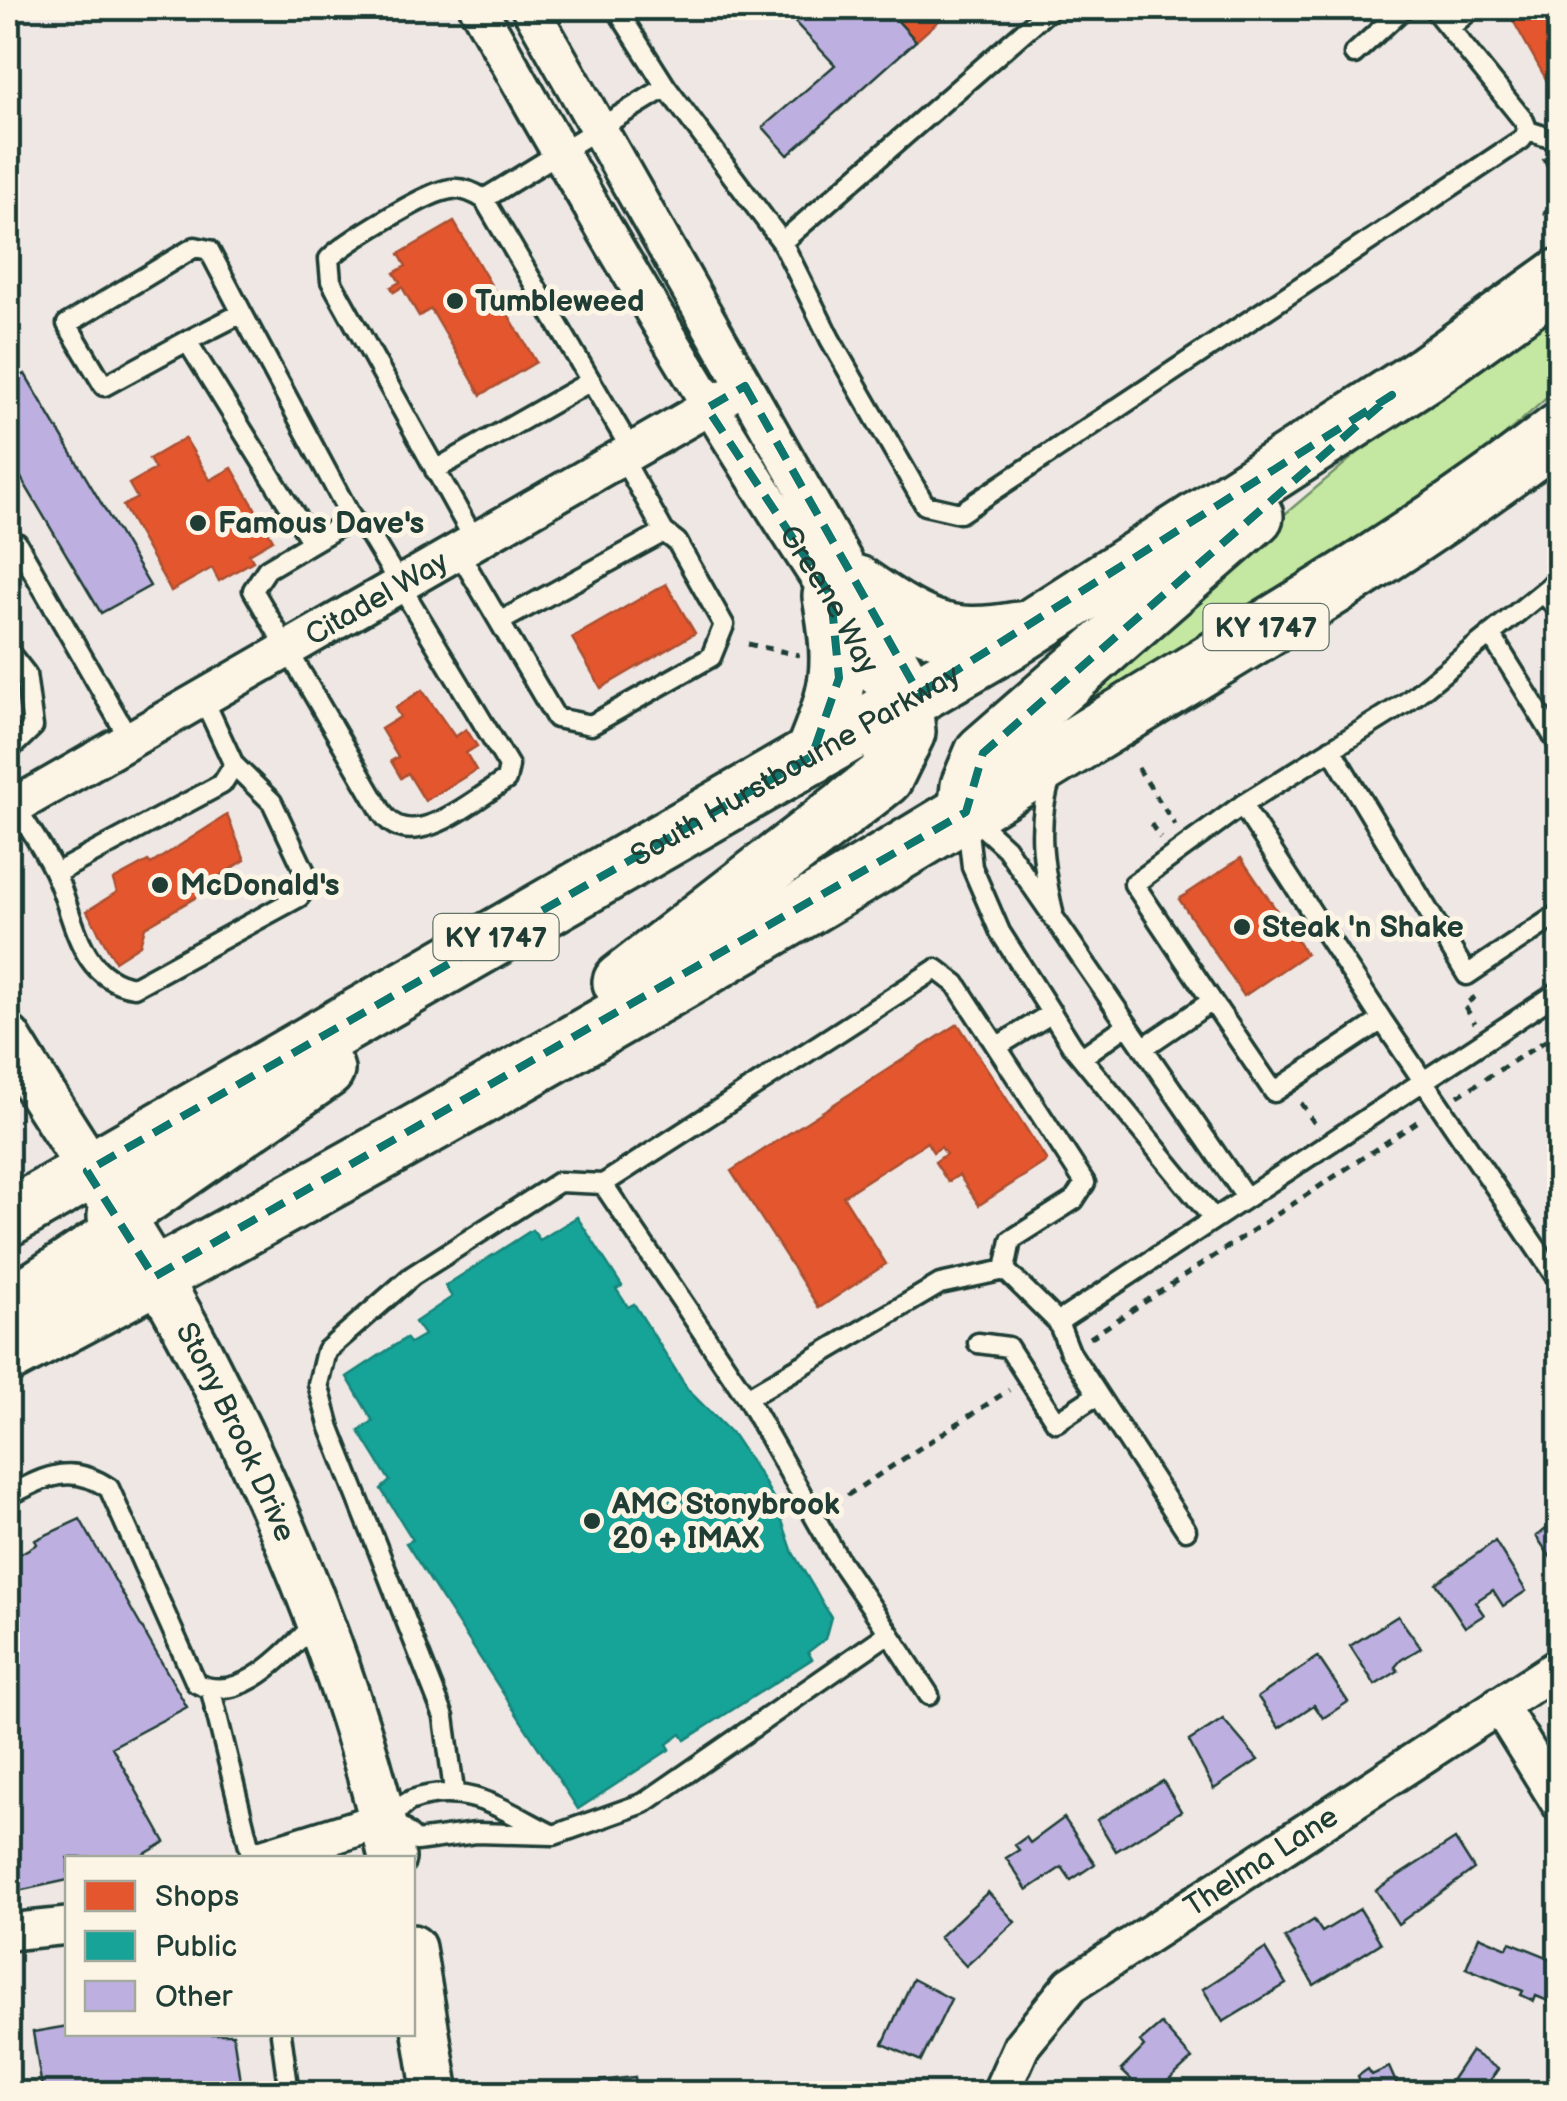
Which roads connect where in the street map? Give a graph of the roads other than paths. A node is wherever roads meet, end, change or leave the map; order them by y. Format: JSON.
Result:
{"nodes":[{"id":1,"x":478,"y":8,"type":"edge"},
{"id":2,"x":530,"y":8,"type":"edge"},
{"id":3,"x":616,"y":8,"type":"edge"},
{"id":4,"x":1051,"y":8,"type":"edge"},
{"id":5,"x":1404,"y":8,"type":"edge"},
{"id":6,"x":1433,"y":8,"type":"edge"},
{"id":7,"x":1472,"y":8,"type":"edge"},
{"id":8,"x":1450,"y":28,"type":"junction"},
{"id":9,"x":1354,"y":54,"type":"dead end"},
{"id":10,"x":666,"y":87,"type":"junction"},
{"id":11,"x":600,"y":130,"type":"junction"},
{"id":12,"x":1528,"y":132,"type":"junction"},
{"id":13,"x":1552,"y":146,"type":"edge"},
{"id":14,"x":560,"y":153,"type":"junction"},
{"id":15,"x":484,"y":200,"type":"junction"},
{"id":16,"x":782,"y":242,"type":"junction"},
{"id":17,"x":1557,"y":252,"type":"edge"},
{"id":18,"x":242,"y":313,"type":"junction"},
{"id":19,"x":188,"y":341,"type":"junction"},
{"id":20,"x":591,"y":381,"type":"junction"},
{"id":21,"x":745,"y":386,"type":"junction"},
{"id":22,"x":1392,"y":395,"type":"junction"},
{"id":23,"x":707,"y":408,"type":"junction"},
{"id":24,"x":1560,"y":418,"type":"edge"},
{"id":25,"x":1560,"y":431,"type":"edge"},
{"id":26,"x":627,"y":454,"type":"junction"},
{"id":27,"x":435,"y":470,"type":"junction"},
{"id":28,"x":1493,"y":482,"type":"junction"},
{"id":29,"x":352,"y":520,"type":"junction"},
{"id":30,"x":664,"y":532,"type":"junction"},
{"id":31,"x":311,"y":541,"type":"junction"},
{"id":32,"x":8,"y":542,"type":"edge"},
{"id":33,"x":466,"y":546,"type":"junction"},
{"id":34,"x":1560,"y":578,"type":"edge"},
{"id":35,"x":400,"y":584,"type":"junction"},
{"id":36,"x":844,"y":590,"type":"junction"},
{"id":37,"x":1552,"y":604,"type":"edge"},
{"id":38,"x":501,"y":620,"type":"junction"},
{"id":39,"x":1031,"y":628,"type":"junction"},
{"id":40,"x":1560,"y":629,"type":"edge"},
{"id":41,"x":1491,"y":635,"type":"junction"},
{"id":42,"x":286,"y":650,"type":"junction"},
{"id":43,"x":8,"y":651,"type":"edge"},
{"id":44,"x":203,"y":698,"type":"junction"},
{"id":45,"x":904,"y":703,"type":"junction"},
{"id":46,"x":130,"y":740,"type":"junction"},
{"id":47,"x":1560,"y":747,"type":"edge"},
{"id":48,"x":1331,"y":749,"type":"junction"},
{"id":49,"x":8,"y":751,"type":"edge"},
{"id":50,"x":1062,"y":754,"type":"junction"},
{"id":51,"x":812,"y":756,"type":"junction"},
{"id":52,"x":234,"y":765,"type":"junction"},
{"id":53,"x":10,"y":804,"type":"edge"},
{"id":54,"x":1242,"y":805,"type":"junction"},
{"id":55,"x":966,"y":812,"type":"junction"},
{"id":56,"x":56,"y":873,"type":"junction"},
{"id":57,"x":1560,"y":913,"type":"edge"},
{"id":58,"x":1056,"y":923,"type":"junction"},
{"id":59,"x":440,"y":968,"type":"junction"},
{"id":60,"x":1560,"y":991,"type":"edge"},
{"id":61,"x":1212,"y":1001,"type":"junction"},
{"id":62,"x":1052,"y":1013,"type":"junction"},
{"id":63,"x":1382,"y":1020,"type":"junction"},
{"id":64,"x":1127,"y":1025,"type":"junction"},
{"id":65,"x":8,"y":1038,"type":"edge"},
{"id":66,"x":998,"y":1046,"type":"junction"},
{"id":67,"x":1143,"y":1048,"type":"junction"},
{"id":68,"x":1082,"y":1057,"type":"junction"},
{"id":69,"x":1422,"y":1080,"type":"junction"},
{"id":70,"x":473,"y":1097,"type":"junction"},
{"id":71,"x":87,"y":1170,"type":"junction"},
{"id":72,"x":603,"y":1184,"type":"junction"},
{"id":73,"x":1245,"y":1196,"type":"junction"},
{"id":74,"x":1212,"y":1217,"type":"junction"},
{"id":75,"x":8,"y":1218,"type":"edge"},
{"id":76,"x":121,"y":1224,"type":"junction"},
{"id":77,"x":1005,"y":1270,"type":"junction"},
{"id":78,"x":154,"y":1277,"type":"junction"},
{"id":79,"x":1560,"y":1284,"type":"edge"},
{"id":80,"x":8,"y":1308,"type":"edge"},
{"id":81,"x":1058,"y":1322,"type":"junction"},
{"id":82,"x":978,"y":1343,"type":"dead end"},
{"id":83,"x":8,"y":1355,"type":"edge"},
{"id":84,"x":1097,"y":1395,"type":"junction"},
{"id":85,"x":747,"y":1398,"type":"junction"},
{"id":86,"x":8,"y":1496,"type":"edge"},
{"id":87,"x":1186,"y":1530,"type":"dead end"},
{"id":88,"x":320,"y":1619,"type":"junction"},
{"id":89,"x":888,"y":1633,"type":"junction"},
{"id":90,"x":1560,"y":1666,"type":"edge"},
{"id":91,"x":211,"y":1691,"type":"junction"},
{"id":92,"x":929,"y":1695,"type":"dead end"},
{"id":93,"x":1499,"y":1704,"type":"junction"},
{"id":94,"x":454,"y":1791,"type":"junction"},
{"id":95,"x":1560,"y":1804,"type":"edge"},
{"id":96,"x":389,"y":1832,"type":"edge"},
{"id":97,"x":554,"y":1835,"type":"junction"},
{"id":98,"x":252,"y":1856,"type":"edge"},
{"id":99,"x":270,"y":1856,"type":"edge"},
{"id":100,"x":65,"y":1926,"type":"edge"},
{"id":101,"x":9,"y":1929,"type":"edge"},
{"id":102,"x":415,"y":1966,"type":"edge"},
{"id":103,"x":281,"y":2036,"type":"edge"},
{"id":104,"x":289,"y":2094,"type":"edge"},
{"id":105,"x":436,"y":2094,"type":"edge"},
{"id":106,"x":1000,"y":2094,"type":"edge"}],
"edges":[{"from":1,"to":14,"type":"street","name":"Greene Way"},
{"from":2,"to":11,"type":"street","name":"Greene Way"},
{"from":3,"to":10,"type":"lane"},
{"from":4,"to":16,"type":"lane"},
{"from":5,"to":9,"type":"lane"},
{"from":6,"to":8,"type":"lane"},
{"from":7,"to":8,"type":"lane"},
{"from":8,"to":12,"type":"lane"},
{"from":10,"to":11,"type":"lane"},
{"from":10,"to":16,"type":"lane"},
{"from":11,"to":14,"type":"lane"},
{"from":11,"to":21,"type":"street","name":"Greene Way"},
{"from":12,"to":13,"type":"lane"},
{"from":12,"to":16,"type":"lane"},
{"from":14,"to":15,"type":"lane"},
{"from":14,"to":23,"type":"street","name":"Greene Way"},
{"from":15,"to":20,"type":"lane"},
{"from":15,"to":27,"type":"lane"},
{"from":17,"to":22,"type":"main road","name":"South Hurstbourne Parkway","number":"KY 1747"},
{"from":18,"to":19,"type":"lane"},
{"from":18,"to":19,"type":"lane"},
{"from":18,"to":29,"type":"lane"},
{"from":19,"to":31,"type":"lane"},
{"from":20,"to":26,"type":"lane"},
{"from":20,"to":27,"type":"lane"},
{"from":21,"to":23,"type":"street","name":"Citadel Way"},
{"from":21,"to":36,"type":"street","name":"Greene Way"},
{"from":22,"to":39,"type":"main road","name":"South Hurstbourne Parkway","number":"KY 1747"},
{"from":22,"to":55,"type":"main road"},
{"from":23,"to":26,"type":"street","name":"Citadel Way"},
{"from":23,"to":36,"type":"street","name":"Greene Way"},
{"from":24,"to":28,"type":"main road"},
{"from":25,"to":28,"type":"main road","number":"KY 1747"},
{"from":26,"to":30,"type":"lane"},
{"from":26,"to":33,"type":"street","name":"Citadel Way"},
{"from":27,"to":33,"type":"lane"},
{"from":28,"to":50,"type":"main road","number":"KY 1747"},
{"from":29,"to":31,"type":"lane"},
{"from":29,"to":35,"type":"lane"},
{"from":30,"to":38,"type":"lane"},
{"from":30,"to":38,"type":"lane"},
{"from":31,"to":42,"type":"lane"},
{"from":32,"to":46,"type":"lane"},
{"from":33,"to":35,"type":"street","name":"Citadel Way"},
{"from":33,"to":38,"type":"lane"},
{"from":34,"to":37,"type":"lane"},
{"from":35,"to":42,"type":"street","name":"Citadel Way"},
{"from":35,"to":42,"type":"lane"},
{"from":36,"to":39,"type":"main road"},
{"from":36,"to":45,"type":"street","name":"Greene Way"},
{"from":36,"to":51,"type":"main road"},
{"from":37,"to":40,"type":"lane"},
{"from":37,"to":41,"type":"lane"},
{"from":39,"to":45,"type":"main road","name":"South Hurstbourne Parkway","number":"KY 1747"},
{"from":41,"to":47,"type":"lane"},
{"from":41,"to":48,"type":"lane"},
{"from":42,"to":44,"type":"street","name":"Citadel Way"},
{"from":43,"to":49,"type":"lane"},
{"from":44,"to":46,"type":"street","name":"Citadel Way"},
{"from":44,"to":52,"type":"lane"},
{"from":45,"to":51,"type":"main road","name":"South Hurstbourne Parkway","number":"KY 1747"},
{"from":45,"to":55,"type":"main road"},
{"from":45,"to":70,"type":"main road"},
{"from":46,"to":53,"type":"street","name":"Citadel Way"},
{"from":48,"to":54,"type":"lane"},
{"from":48,"to":57,"type":"lane"},
{"from":50,"to":55,"type":"main road","number":"KY 1747"},
{"from":50,"to":58,"type":"lane"},
{"from":51,"to":59,"type":"main road","name":"South Hurstbourne Parkway","number":"KY 1747"},
{"from":52,"to":56,"type":"lane"},
{"from":52,"to":56,"type":"lane"},
{"from":53,"to":56,"type":"lane"},
{"from":54,"to":61,"type":"lane"},
{"from":54,"to":63,"type":"lane"},
{"from":55,"to":58,"type":"lane"},
{"from":55,"to":62,"type":"lane"},
{"from":55,"to":70,"type":"main road","number":"KY 1747"},
{"from":58,"to":64,"type":"lane"},
{"from":59,"to":71,"type":"main road","name":"South Hurstbourne Parkway","number":"KY 1747"},
{"from":59,"to":76,"type":"main road"},
{"from":60,"to":69,"type":"lane"},
{"from":61,"to":63,"type":"lane"},
{"from":61,"to":67,"type":"lane"},
{"from":62,"to":66,"type":"lane"},
{"from":62,"to":68,"type":"lane"},
{"from":63,"to":69,"type":"lane"},
{"from":64,"to":67,"type":"lane"},
{"from":64,"to":68,"type":"lane"},
{"from":65,"to":71,"type":"street","name":"Stony Brook Drive"},
{"from":66,"to":72,"type":"lane"},
{"from":66,"to":77,"type":"lane"},
{"from":67,"to":73,"type":"lane"},
{"from":68,"to":74,"type":"lane"},
{"from":69,"to":73,"type":"lane"},
{"from":69,"to":79,"type":"lane"},
{"from":70,"to":78,"type":"main road","number":"KY 1747"},
{"from":71,"to":75,"type":"main road","name":"South Hurstbourne Parkway","number":"KY 1747"},
{"from":71,"to":76,"type":"street","name":"Stony Brook Drive"},
{"from":72,"to":85,"type":"lane"},
{"from":72,"to":94,"type":"lane"},
{"from":73,"to":74,"type":"lane"},
{"from":74,"to":81,"type":"lane"},
{"from":76,"to":78,"type":"street","name":"Stony Brook Drive"},
{"from":76,"to":80,"type":"main road"},
{"from":77,"to":81,"type":"lane"},
{"from":77,"to":85,"type":"lane"},
{"from":78,"to":83,"type":"main road","number":"KY 1747"},
{"from":78,"to":88,"type":"street","name":"Stony Brook Drive"},
{"from":81,"to":84,"type":"lane"},
{"from":82,"to":84,"type":"lane"},
{"from":84,"to":87,"type":"lane"},
{"from":85,"to":89,"type":"lane"},
{"from":86,"to":91,"type":"lane"},
{"from":88,"to":91,"type":"lane"},
{"from":88,"to":96,"type":"street","name":"Stony Brook Drive"},
{"from":89,"to":92,"type":"lane"},
{"from":89,"to":97,"type":"lane"},
{"from":90,"to":93,"type":"street","name":"Thelma Lane"},
{"from":91,"to":98,"type":"lane"},
{"from":93,"to":95,"type":"street"},
{"from":93,"to":106,"type":"street","name":"Thelma Lane"},
{"from":94,"to":96,"type":"lane"},
{"from":94,"to":97,"type":"lane"},
{"from":96,"to":97,"type":"lane"},
{"from":96,"to":99,"type":"street"},
{"from":100,"to":101,"type":"street"},
{"from":102,"to":105,"type":"street"},
{"from":103,"to":104,"type":"lane"}]}
